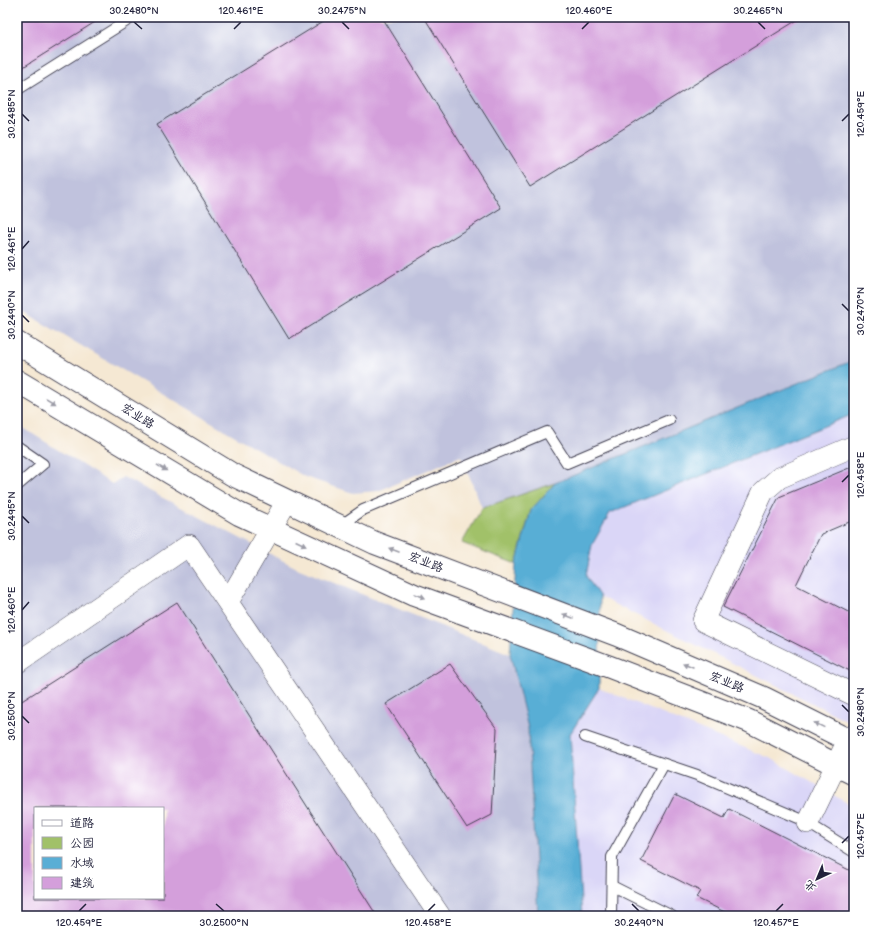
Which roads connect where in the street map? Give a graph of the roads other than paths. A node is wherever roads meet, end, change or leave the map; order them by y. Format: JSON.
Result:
{"nodes":[{"id":1,"x":133,"y":17,"type":"edge"},
{"id":2,"x":17,"y":90,"type":"edge"},
{"id":3,"x":17,"y":343,"type":"edge"},
{"id":4,"x":17,"y":381,"type":"edge"},
{"id":5,"x":669,"y":420,"type":"dead end"},
{"id":6,"x":17,"y":446,"type":"edge"},
{"id":7,"x":854,"y":446,"type":"edge"},
{"id":8,"x":17,"y":486,"type":"edge"},
{"id":9,"x":287,"y":501,"type":"junction"},
{"id":10,"x":340,"y":526,"type":"junction"},
{"id":11,"x":270,"y":528,"type":"junction"},
{"id":12,"x":228,"y":602,"type":"junction"},
{"id":13,"x":17,"y":663,"type":"edge"},
{"id":14,"x":854,"y":695,"type":"edge"},
{"id":15,"x":585,"y":737,"type":"dead end"},
{"id":16,"x":852,"y":739,"type":"edge"},
{"id":17,"x":664,"y":764,"type":"junction"},
{"id":18,"x":845,"y":770,"type":"edge"},
{"id":19,"x":808,"y":823,"type":"junction"},
{"id":20,"x":854,"y":852,"type":"edge"},
{"id":21,"x":612,"y":886,"type":"junction"},
{"id":22,"x":440,"y":916,"type":"edge"},
{"id":23,"x":611,"y":916,"type":"edge"},
{"id":24,"x":672,"y":916,"type":"edge"}],
"edges":[{"from":1,"to":2,"type":"lane"},
{"from":3,"to":9,"type":"street","name":"宏业路"},
{"from":4,"to":11,"type":"street","one_way":true},
{"from":5,"to":10,"type":"lane"},
{"from":6,"to":8,"type":"lane"},
{"from":7,"to":14,"type":"street"},
{"from":9,"to":10,"type":"street","name":"宏业路"},
{"from":9,"to":11,"type":"street"},
{"from":16,"to":10,"type":"street","name":"宏业路","one_way":true},
{"from":11,"to":12,"type":"street"},
{"from":11,"to":18,"type":"street","one_way":true},
{"from":12,"to":13,"type":"street"},
{"from":12,"to":22,"type":"street"},
{"from":15,"to":17,"type":"lane"},
{"from":16,"to":18,"type":"street"},
{"from":17,"to":19,"type":"lane"},
{"from":17,"to":21,"type":"lane"},
{"from":18,"to":19,"type":"street"},
{"from":19,"to":20,"type":"lane"},
{"from":21,"to":23,"type":"lane"},
{"from":21,"to":24,"type":"lane"}]}
